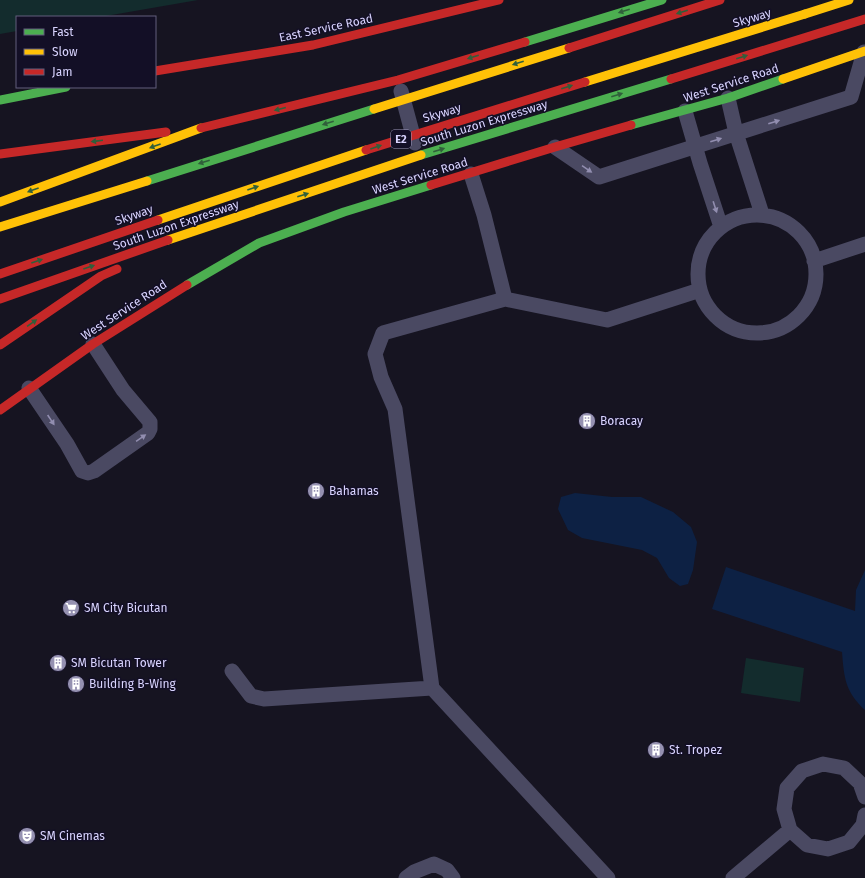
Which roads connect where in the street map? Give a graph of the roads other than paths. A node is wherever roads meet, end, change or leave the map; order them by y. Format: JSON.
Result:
{"nodes":[{"id":1,"x":500,"y":0,"type":"edge"},
{"id":2,"x":662,"y":0,"type":"edge"},
{"id":3,"x":720,"y":0,"type":"edge"},
{"id":4,"x":849,"y":0,"type":"edge"},
{"id":5,"x":865,"y":19,"type":"edge"},
{"id":6,"x":864,"y":52,"type":"edge"},
{"id":7,"x":156,"y":71,"type":"edge"},
{"id":8,"x":398,"y":80,"type":"junction"},
{"id":9,"x":61,"y":88,"type":"edge"},
{"id":10,"x":728,"y":98,"type":"junction"},
{"id":11,"x":0,"y":100,"type":"edge"},
{"id":12,"x":685,"y":111,"type":"junction"},
{"id":13,"x":205,"y":128,"type":"junction"},
{"id":14,"x":736,"y":133,"type":"junction"},
{"id":15,"x":695,"y":146,"type":"junction"},
{"id":16,"x":555,"y":147,"type":"junction"},
{"id":17,"x":0,"y":154,"type":"edge"},
{"id":18,"x":419,"y":156,"type":"junction"},
{"id":19,"x":471,"y":174,"type":"junction"},
{"id":20,"x":0,"y":202,"type":"edge"},
{"id":21,"x":762,"y":214,"type":"junction"},
{"id":22,"x":212,"y":225,"type":"junction"},
{"id":23,"x":0,"y":226,"type":"edge"},
{"id":24,"x":721,"y":227,"type":"junction"},
{"id":25,"x":865,"y":244,"type":"edge"},
{"id":26,"x":814,"y":261,"type":"junction"},
{"id":27,"x":0,"y":274,"type":"edge"},
{"id":28,"x":700,"y":290,"type":"junction"},
{"id":29,"x":0,"y":299,"type":"edge"},
{"id":30,"x":505,"y":299,"type":"junction"},
{"id":31,"x":93,"y":344,"type":"junction"},
{"id":32,"x":0,"y":346,"type":"edge"},
{"id":33,"x":29,"y":388,"type":"junction"},
{"id":34,"x":16,"y":398,"type":"junction"},
{"id":35,"x":0,"y":410,"type":"edge"},
{"id":36,"x":0,"y":420,"type":"edge"},
{"id":37,"x":232,"y":671,"type":"dead end"},
{"id":38,"x":432,"y":688,"type":"junction"},
{"id":39,"x":865,"y":797,"type":"edge"},
{"id":40,"x":865,"y":815,"type":"edge"},
{"id":41,"x":790,"y":830,"type":"junction"},
{"id":42,"x":406,"y":878,"type":"edge"},
{"id":43,"x":453,"y":878,"type":"edge"},
{"id":44,"x":608,"y":878,"type":"edge"},
{"id":45,"x":733,"y":878,"type":"edge"}],
"edges":[{"from":1,"to":7,"type":"main road","name":"East Service Road"},
{"from":2,"to":8,"type":"main road","one_way":true},
{"from":3,"to":23,"type":"main road","name":"Skyway","one_way":true,"bridge":true},
{"from":27,"to":4,"type":"main road","name":"Skyway","number":"E2","one_way":true,"bridge":true},
{"from":18,"to":5,"type":"main road","name":"South Luzon Expressway","number":"E2","one_way":true},
{"from":6,"to":10,"type":"main road","name":"West Service Road"},
{"from":14,"to":6,"type":"lane","one_way":true},
{"from":8,"to":13,"type":"main road","one_way":true},
{"from":8,"to":18,"type":"lane"},
{"from":9,"to":11,"type":"main road"},
{"from":10,"to":12,"type":"main road","name":"West Service Road"},
{"from":10,"to":14,"type":"lane"},
{"from":12,"to":15,"type":"lane"},
{"from":12,"to":16,"type":"main road","name":"West Service Road"},
{"from":13,"to":17,"type":"main road","one_way":true},
{"from":13,"to":20,"type":"main road","one_way":true},
{"from":15,"to":14,"type":"lane","one_way":true},
{"from":14,"to":21,"type":"lane"},
{"from":16,"to":15,"type":"lane","one_way":true},
{"from":15,"to":24,"type":"lane","one_way":true},
{"from":16,"to":19,"type":"main road","name":"West Service Road"},
{"from":22,"to":18,"type":"main road","name":"South Luzon Expressway","number":"E2","one_way":true},
{"from":19,"to":30,"type":"lane"},
{"from":19,"to":31,"type":"main road","name":"West Service Road"},
{"from":21,"to":24,"type":"lane"},
{"from":21,"to":26,"type":"lane"},
{"from":29,"to":22,"type":"main road","name":"South Luzon Expressway","number":"E2","one_way":true},
{"from":32,"to":22,"type":"main road","one_way":true},
{"from":24,"to":28,"type":"lane"},
{"from":25,"to":26,"type":"lane"},
{"from":26,"to":28,"type":"lane"},
{"from":28,"to":30,"type":"lane"},
{"from":30,"to":38,"type":"lane"},
{"from":31,"to":33,"type":"main road","name":"West Service Road"},
{"from":33,"to":31,"type":"lane","one_way":true},
{"from":33,"to":34,"type":"main road","name":"West Service Road"},
{"from":34,"to":35,"type":"main road","name":"West Service Road"},
{"from":34,"to":36,"type":"main road","name":"West Service Road"},
{"from":37,"to":38,"type":"lane"},
{"from":38,"to":44,"type":"lane"},
{"from":39,"to":41,"type":"lane"},
{"from":40,"to":41,"type":"lane"},
{"from":41,"to":45,"type":"lane"},
{"from":42,"to":43,"type":"lane"}]}
